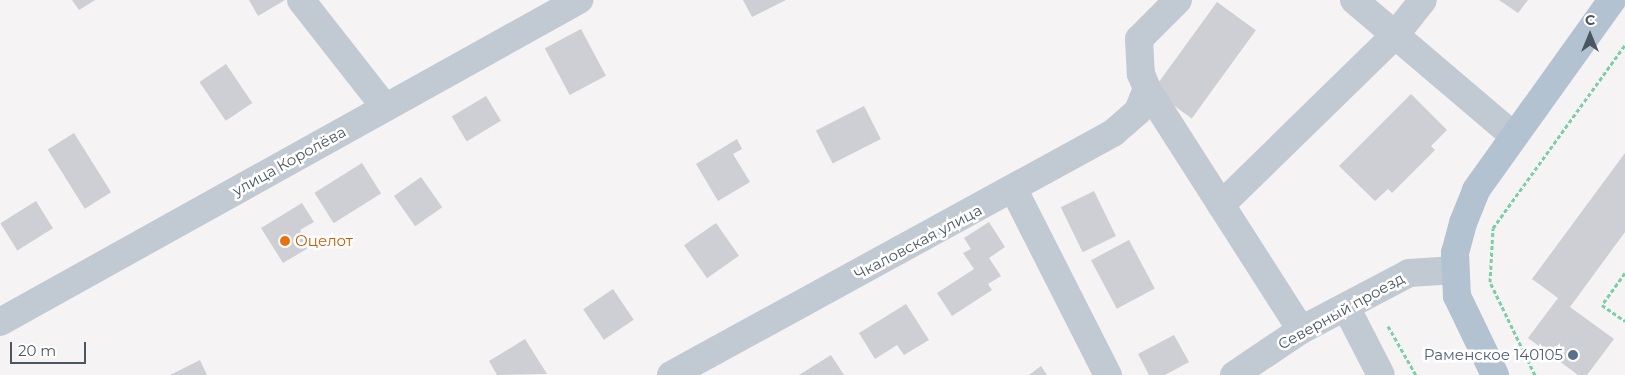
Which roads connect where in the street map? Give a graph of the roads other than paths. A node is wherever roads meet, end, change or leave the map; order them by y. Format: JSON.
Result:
{"nodes":[{"id":1,"x":301,"y":0,"type":"edge"},
{"id":2,"x":579,"y":0,"type":"edge"},
{"id":3,"x":1178,"y":0,"type":"edge"},
{"id":4,"x":1354,"y":0,"type":"edge"},
{"id":5,"x":1423,"y":0,"type":"edge"},
{"id":6,"x":1612,"y":0,"type":"edge"},
{"id":7,"x":1396,"y":34,"type":"junction"},
{"id":8,"x":1147,"y":89,"type":"junction"},
{"id":9,"x":385,"y":107,"type":"junction"},
{"id":10,"x":1514,"y":136,"type":"junction"},
{"id":11,"x":1014,"y":190,"type":"junction"},
{"id":12,"x":1221,"y":205,"type":"junction"},
{"id":13,"x":1455,"y":270,"type":"junction"},
{"id":14,"x":1346,"y":306,"type":"junction"},
{"id":15,"x":0,"y":322,"type":"edge"},
{"id":16,"x":1301,"y":330,"type":"junction"},
{"id":17,"x":672,"y":375,"type":"edge"},
{"id":18,"x":1108,"y":375,"type":"edge"},
{"id":19,"x":1234,"y":375,"type":"edge"},
{"id":20,"x":1382,"y":375,"type":"edge"},
{"id":21,"x":1495,"y":375,"type":"edge"}],
"edges":[{"from":1,"to":9,"type":"street"},
{"from":2,"to":9,"type":"street","name":"улица Королёва"},
{"from":3,"to":8,"type":"street"},
{"from":4,"to":7,"type":"street"},
{"from":5,"to":7,"type":"street"},
{"from":6,"to":10,"type":"main road"},
{"from":7,"to":10,"type":"street"},
{"from":7,"to":12,"type":"street"},
{"from":8,"to":11,"type":"street","name":"Чкаловская улица"},
{"from":8,"to":12,"type":"street"},
{"from":9,"to":15,"type":"street","name":"улица Королёва"},
{"from":10,"to":13,"type":"main road"},
{"from":11,"to":17,"type":"street","name":"Чкаловская улица"},
{"from":11,"to":18,"type":"street"},
{"from":12,"to":16,"type":"street"},
{"from":13,"to":14,"type":"street","name":"Северный проезд"},
{"from":13,"to":21,"type":"main road"},
{"from":14,"to":16,"type":"street","name":"Северный проезд"},
{"from":14,"to":20,"type":"street"},
{"from":16,"to":19,"type":"street","name":"Северный проезд"}]}
